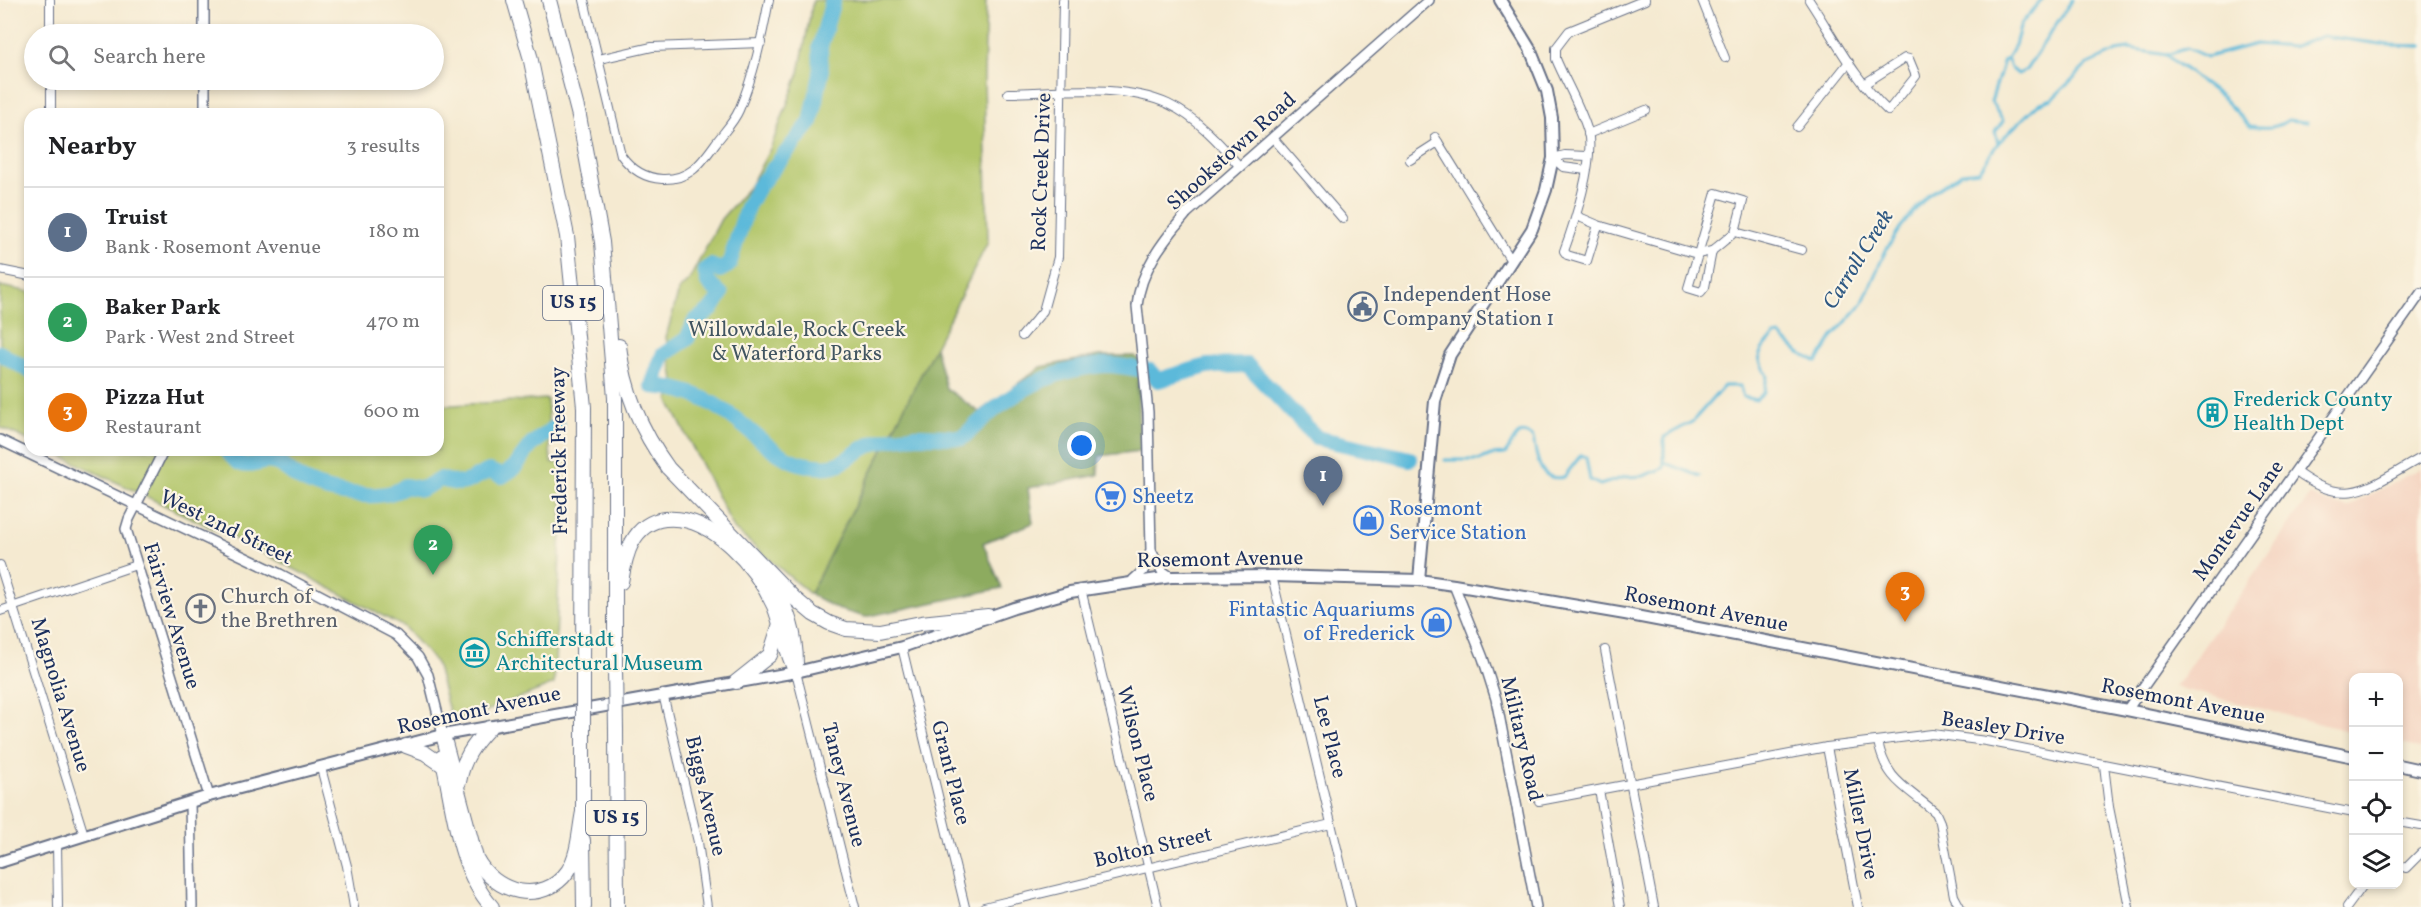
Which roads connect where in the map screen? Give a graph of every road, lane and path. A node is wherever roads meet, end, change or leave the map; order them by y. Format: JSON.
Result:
{"nodes":[{"id":1,"x":50,"y":0,"type":"edge"},
{"id":2,"x":204,"y":0,"type":"edge"},
{"id":3,"x":514,"y":0,"type":"edge"},
{"id":4,"x":549,"y":0,"type":"edge"},
{"id":5,"x":584,"y":0,"type":"edge"},
{"id":6,"x":769,"y":0,"type":"edge"},
{"id":7,"x":1063,"y":0,"type":"edge"},
{"id":8,"x":1429,"y":0,"type":"edge"},
{"id":9,"x":1500,"y":0,"type":"edge"},
{"id":10,"x":1645,"y":0,"type":"edge"},
{"id":11,"x":1702,"y":0,"type":"edge"},
{"id":12,"x":1809,"y":0,"type":"edge"},
{"id":13,"x":50,"y":24,"type":"edge"},
{"id":14,"x":204,"y":24,"type":"edge"},
{"id":15,"x":761,"y":43,"type":"junction"},
{"id":16,"x":1725,"y":58,"type":"dead end"},
{"id":17,"x":599,"y":59,"type":"junction"},
{"id":18,"x":1849,"y":62,"type":"junction"},
{"id":19,"x":1864,"y":84,"type":"junction"},
{"id":20,"x":51,"y":90,"type":"edge"},
{"id":21,"x":205,"y":90,"type":"edge"},
{"id":22,"x":1063,"y":92,"type":"junction"},
{"id":23,"x":1008,"y":93,"type":"dead end"},
{"id":24,"x":51,"y":108,"type":"edge"},
{"id":25,"x":205,"y":108,"type":"edge"},
{"id":26,"x":1646,"y":110,"type":"dead end"},
{"id":27,"x":1797,"y":128,"type":"dead end"},
{"id":28,"x":1588,"y":134,"type":"junction"},
{"id":29,"x":1273,"y":138,"type":"junction"},
{"id":30,"x":1587,"y":156,"type":"junction"},
{"id":31,"x":1553,"y":158,"type":"junction"},
{"id":32,"x":1410,"y":160,"type":"dead end"},
{"id":33,"x":1240,"y":166,"type":"junction"},
{"id":34,"x":1586,"y":170,"type":"junction"},
{"id":35,"x":1577,"y":216,"type":"junction"},
{"id":36,"x":1343,"y":219,"type":"dead end"},
{"id":37,"x":1598,"y":225,"type":"junction"},
{"id":38,"x":1735,"y":232,"type":"junction"},
{"id":39,"x":602,"y":242,"type":"junction"},
{"id":40,"x":1802,"y":250,"type":"dead end"},
{"id":41,"x":1713,"y":251,"type":"junction"},
{"id":42,"x":1697,"y":254,"type":"junction"},
{"id":43,"x":1509,"y":257,"type":"junction"},
{"id":44,"x":0,"y":270,"type":"edge"},
{"id":45,"x":24,"y":275,"type":"edge"},
{"id":46,"x":2421,"y":293,"type":"edge"},
{"id":47,"x":1022,"y":336,"type":"dead end"},
{"id":48,"x":0,"y":440,"type":"edge"},
{"id":49,"x":24,"y":451,"type":"edge"},
{"id":50,"x":34,"y":456,"type":"edge"},
{"id":51,"x":161,"y":456,"type":"edge"},
{"id":52,"x":2421,"y":458,"type":"edge"},
{"id":53,"x":2296,"y":472,"type":"junction"},
{"id":54,"x":137,"y":505,"type":"junction"},
{"id":55,"x":1151,"y":551,"type":"junction"},
{"id":56,"x":0,"y":565,"type":"edge"},
{"id":57,"x":136,"y":565,"type":"junction"},
{"id":58,"x":762,"y":566,"type":"junction"},
{"id":59,"x":1272,"y":576,"type":"junction"},
{"id":60,"x":1171,"y":577,"type":"junction"},
{"id":61,"x":1133,"y":580,"type":"junction"},
{"id":62,"x":1419,"y":580,"type":"junction"},
{"id":63,"x":1454,"y":585,"type":"junction"},
{"id":64,"x":1082,"y":590,"type":"junction"},
{"id":65,"x":14,"y":606,"type":"junction"},
{"id":66,"x":0,"y":611,"type":"edge"},
{"id":67,"x":988,"y":616,"type":"junction"},
{"id":68,"x":780,"y":622,"type":"junction"},
{"id":69,"x":615,"y":640,"type":"junction"},
{"id":70,"x":902,"y":647,"type":"junction"},
{"id":71,"x":1605,"y":650,"type":"dead end"},
{"id":72,"x":796,"y":672,"type":"junction"},
{"id":73,"x":736,"y":682,"type":"junction"},
{"id":74,"x":663,"y":694,"type":"junction"},
{"id":75,"x":2127,"y":710,"type":"junction"},
{"id":76,"x":489,"y":728,"type":"junction"},
{"id":77,"x":443,"y":735,"type":"junction"},
{"id":78,"x":1878,"y":741,"type":"junction"},
{"id":79,"x":406,"y":746,"type":"junction"},
{"id":80,"x":1827,"y":747,"type":"junction"},
{"id":81,"x":2349,"y":756,"type":"edge"},
{"id":82,"x":2104,"y":765,"type":"junction"},
{"id":83,"x":444,"y":766,"type":"junction"},
{"id":84,"x":2403,"y":766,"type":"edge"},
{"id":85,"x":321,"y":768,"type":"junction"},
{"id":86,"x":2421,"y":770,"type":"edge"},
{"id":87,"x":458,"y":784,"type":"junction"},
{"id":88,"x":1632,"y":784,"type":"junction"},
{"id":89,"x":1599,"y":790,"type":"junction"},
{"id":90,"x":209,"y":796,"type":"junction"},
{"id":91,"x":1539,"y":801,"type":"dead end"},
{"id":92,"x":190,"y":802,"type":"junction"},
{"id":93,"x":583,"y":812,"type":"junction"},
{"id":94,"x":2349,"y":812,"type":"edge"},
{"id":95,"x":2403,"y":823,"type":"edge"},
{"id":96,"x":1331,"y":824,"type":"junction"},
{"id":97,"x":2421,"y":826,"type":"edge"},
{"id":98,"x":84,"y":835,"type":"junction"},
{"id":99,"x":57,"y":844,"type":"junction"},
{"id":100,"x":2421,"y":854,"type":"edge"},
{"id":101,"x":0,"y":862,"type":"edge"},
{"id":102,"x":1148,"y":867,"type":"junction"},
{"id":103,"x":2403,"y":867,"type":"edge"},
{"id":104,"x":2361,"y":889,"type":"edge"},
{"id":105,"x":58,"y":907,"type":"edge"},
{"id":106,"x":192,"y":907,"type":"edge"},
{"id":107,"x":354,"y":907,"type":"edge"},
{"id":108,"x":492,"y":907,"type":"edge"},
{"id":109,"x":584,"y":907,"type":"edge"},
{"id":110,"x":617,"y":907,"type":"edge"},
{"id":111,"x":707,"y":907,"type":"edge"},
{"id":112,"x":855,"y":907,"type":"edge"},
{"id":113,"x":964,"y":907,"type":"edge"},
{"id":114,"x":984,"y":907,"type":"edge"},
{"id":115,"x":1158,"y":907,"type":"edge"},
{"id":116,"x":1352,"y":907,"type":"edge"},
{"id":117,"x":1536,"y":907,"type":"edge"},
{"id":118,"x":1620,"y":907,"type":"edge"},
{"id":119,"x":1654,"y":907,"type":"edge"},
{"id":120,"x":1858,"y":907,"type":"edge"},
{"id":121,"x":1960,"y":907,"type":"edge"},
{"id":122,"x":2129,"y":907,"type":"edge"},
{"id":123,"x":2347,"y":907,"type":"edge"}],
"edges":[{"from":1,"to":13,"type":"street"},
{"from":2,"to":14,"type":"street"},
{"from":3,"to":93,"type":"highway","name":"Frederick Freeway","number":"US 15","bridge":true},
{"from":4,"to":39,"type":"highway","number":"US 15"},
{"from":5,"to":17,"type":"street"},
{"from":6,"to":15,"type":"street"},
{"from":7,"to":22,"type":"street","name":"Rock Creek Drive"},
{"from":8,"to":29,"type":"street","name":"Shookstown Road"},
{"from":9,"to":31,"type":"main road"},
{"from":10,"to":28,"type":"street"},
{"from":11,"to":16,"type":"street"},
{"from":12,"to":18,"type":"street"},
{"from":15,"to":17,"type":"street"},
{"from":15,"to":17,"type":"street"},
{"from":18,"to":19,"type":"street"},
{"from":18,"to":27,"type":"street"},
{"from":19,"to":19,"type":"street"},
{"from":20,"to":24,"type":"street"},
{"from":21,"to":25,"type":"street"},
{"from":22,"to":23,"type":"street"},
{"from":22,"to":33,"type":"street"},
{"from":22,"to":47,"type":"street","name":"Rock Creek Drive"},
{"from":26,"to":28,"type":"street"},
{"from":28,"to":30,"type":"street"},
{"from":29,"to":33,"type":"street","name":"Shookstown Road"},
{"from":29,"to":36,"type":"street"},
{"from":30,"to":31,"type":"street"},
{"from":30,"to":34,"type":"street"},
{"from":31,"to":34,"type":"street"},
{"from":31,"to":43,"type":"main road"},
{"from":32,"to":43,"type":"street"},
{"from":33,"to":55,"type":"street","name":"Shookstown Road"},
{"from":34,"to":35,"type":"street"},
{"from":35,"to":37,"type":"street"},
{"from":35,"to":37,"type":"street"},
{"from":37,"to":42,"type":"street"},
{"from":38,"to":40,"type":"street"},
{"from":38,"to":41,"type":"street"},
{"from":38,"to":42,"type":"street"},
{"from":39,"to":58,"type":"highway"},
{"from":39,"to":69,"type":"highway","number":"US 15"},
{"from":41,"to":42,"type":"street"},
{"from":41,"to":42,"type":"street"},
{"from":43,"to":62,"type":"main road"},
{"from":44,"to":45,"type":"street"},
{"from":46,"to":53,"type":"street","name":"Montevue Lane"},
{"from":48,"to":49,"type":"street","name":"West 2nd Street"},
{"from":50,"to":54,"type":"street","name":"West 2nd Street"},
{"from":51,"to":54,"type":"street","name":"Fairview Avenue"},
{"from":52,"to":53,"type":"street"},
{"from":53,"to":75,"type":"street","name":"Montevue Lane"},
{"from":54,"to":57,"type":"street","name":"Fairview Avenue"},
{"from":54,"to":77,"type":"street","name":"West 2nd Street"},
{"from":55,"to":60,"type":"street"},
{"from":55,"to":61,"type":"street"},
{"from":56,"to":65,"type":"street","name":"Magnolia Avenue"},
{"from":57,"to":65,"type":"street"},
{"from":57,"to":90,"type":"street","name":"Fairview Avenue"},
{"from":58,"to":67,"type":"highway"},
{"from":58,"to":72,"type":"highway"},
{"from":59,"to":60,"type":"main road","name":"Rosemont Avenue"},
{"from":59,"to":62,"type":"main road","name":"Rosemont Avenue"},
{"from":59,"to":96,"type":"street","name":"Lee Place"},
{"from":60,"to":61,"type":"main road","name":"Rosemont Avenue"},
{"from":61,"to":64,"type":"main road","name":"Rosemont Avenue"},
{"from":62,"to":63,"type":"main road","name":"Rosemont Avenue"},
{"from":63,"to":75,"type":"main road","name":"Rosemont Avenue"},
{"from":63,"to":117,"type":"street","name":"Military Road"},
{"from":64,"to":67,"type":"main road","name":"Rosemont Avenue"},
{"from":64,"to":102,"type":"street","name":"Wilson Place"},
{"from":65,"to":66,"type":"street"},
{"from":65,"to":98,"type":"street","name":"Magnolia Avenue"},
{"from":67,"to":70,"type":"main road","name":"Rosemont Avenue"},
{"from":68,"to":69,"type":"highway"},
{"from":68,"to":72,"type":"highway"},
{"from":68,"to":73,"type":"highway"},
{"from":69,"to":110,"type":"highway","number":"US 15","bridge":true},
{"from":70,"to":72,"type":"main road","name":"Rosemont Avenue"},
{"from":70,"to":113,"type":"street","name":"Grant Place"},
{"from":71,"to":88,"type":"street"},
{"from":72,"to":73,"type":"main road","name":"Rosemont Avenue"},
{"from":72,"to":112,"type":"street","name":"Taney Avenue"},
{"from":73,"to":74,"type":"main road","name":"Rosemont Avenue"},
{"from":74,"to":76,"type":"main road","name":"Rosemont Avenue"},
{"from":74,"to":111,"type":"street","name":"Biggs Avenue"},
{"from":75,"to":81,"type":"main road","name":"Rosemont Avenue"},
{"from":76,"to":77,"type":"main road","name":"Rosemont Avenue"},
{"from":76,"to":87,"type":"highway"},
{"from":77,"to":79,"type":"main road","name":"Rosemont Avenue"},
{"from":77,"to":83,"type":"highway"},
{"from":77,"to":87,"type":"highway"},
{"from":78,"to":80,"type":"street","name":"Beasley Drive"},
{"from":78,"to":82,"type":"street","name":"Beasley Drive"},
{"from":78,"to":121,"type":"street"},
{"from":79,"to":83,"type":"highway"},
{"from":79,"to":85,"type":"main road","name":"Rosemont Avenue"},
{"from":80,"to":88,"type":"street","name":"Beasley Drive"},
{"from":80,"to":120,"type":"street","name":"Miller Drive"},
{"from":82,"to":94,"type":"street","name":"Beasley Drive"},
{"from":82,"to":122,"type":"street"},
{"from":83,"to":108,"type":"highway"},
{"from":84,"to":86,"type":"main road"},
{"from":85,"to":90,"type":"main road","name":"Rosemont Avenue"},
{"from":85,"to":107,"type":"street"},
{"from":87,"to":93,"type":"highway"},
{"from":88,"to":89,"type":"street","name":"Beasley Drive"},
{"from":88,"to":119,"type":"street"},
{"from":89,"to":91,"type":"street","name":"Beasley Drive"},
{"from":89,"to":118,"type":"street"},
{"from":90,"to":92,"type":"main road","name":"Rosemont Avenue"},
{"from":92,"to":98,"type":"main road","name":"Rosemont Avenue"},
{"from":92,"to":106,"type":"street"},
{"from":93,"to":109,"type":"highway","name":"Frederick Freeway","number":"US 15"},
{"from":95,"to":97,"type":"street"},
{"from":96,"to":102,"type":"street","name":"Bolton Street"},
{"from":96,"to":116,"type":"street","name":"Lee Place"},
{"from":98,"to":99,"type":"main road","name":"Rosemont Avenue"},
{"from":99,"to":101,"type":"main road","name":"Rosemont Avenue"},
{"from":99,"to":105,"type":"street"},
{"from":100,"to":103,"type":"street"},
{"from":102,"to":114,"type":"street","name":"Bolton Street"},
{"from":102,"to":115,"type":"street","name":"Wilson Place"},
{"from":104,"to":123,"type":"street"}]}
